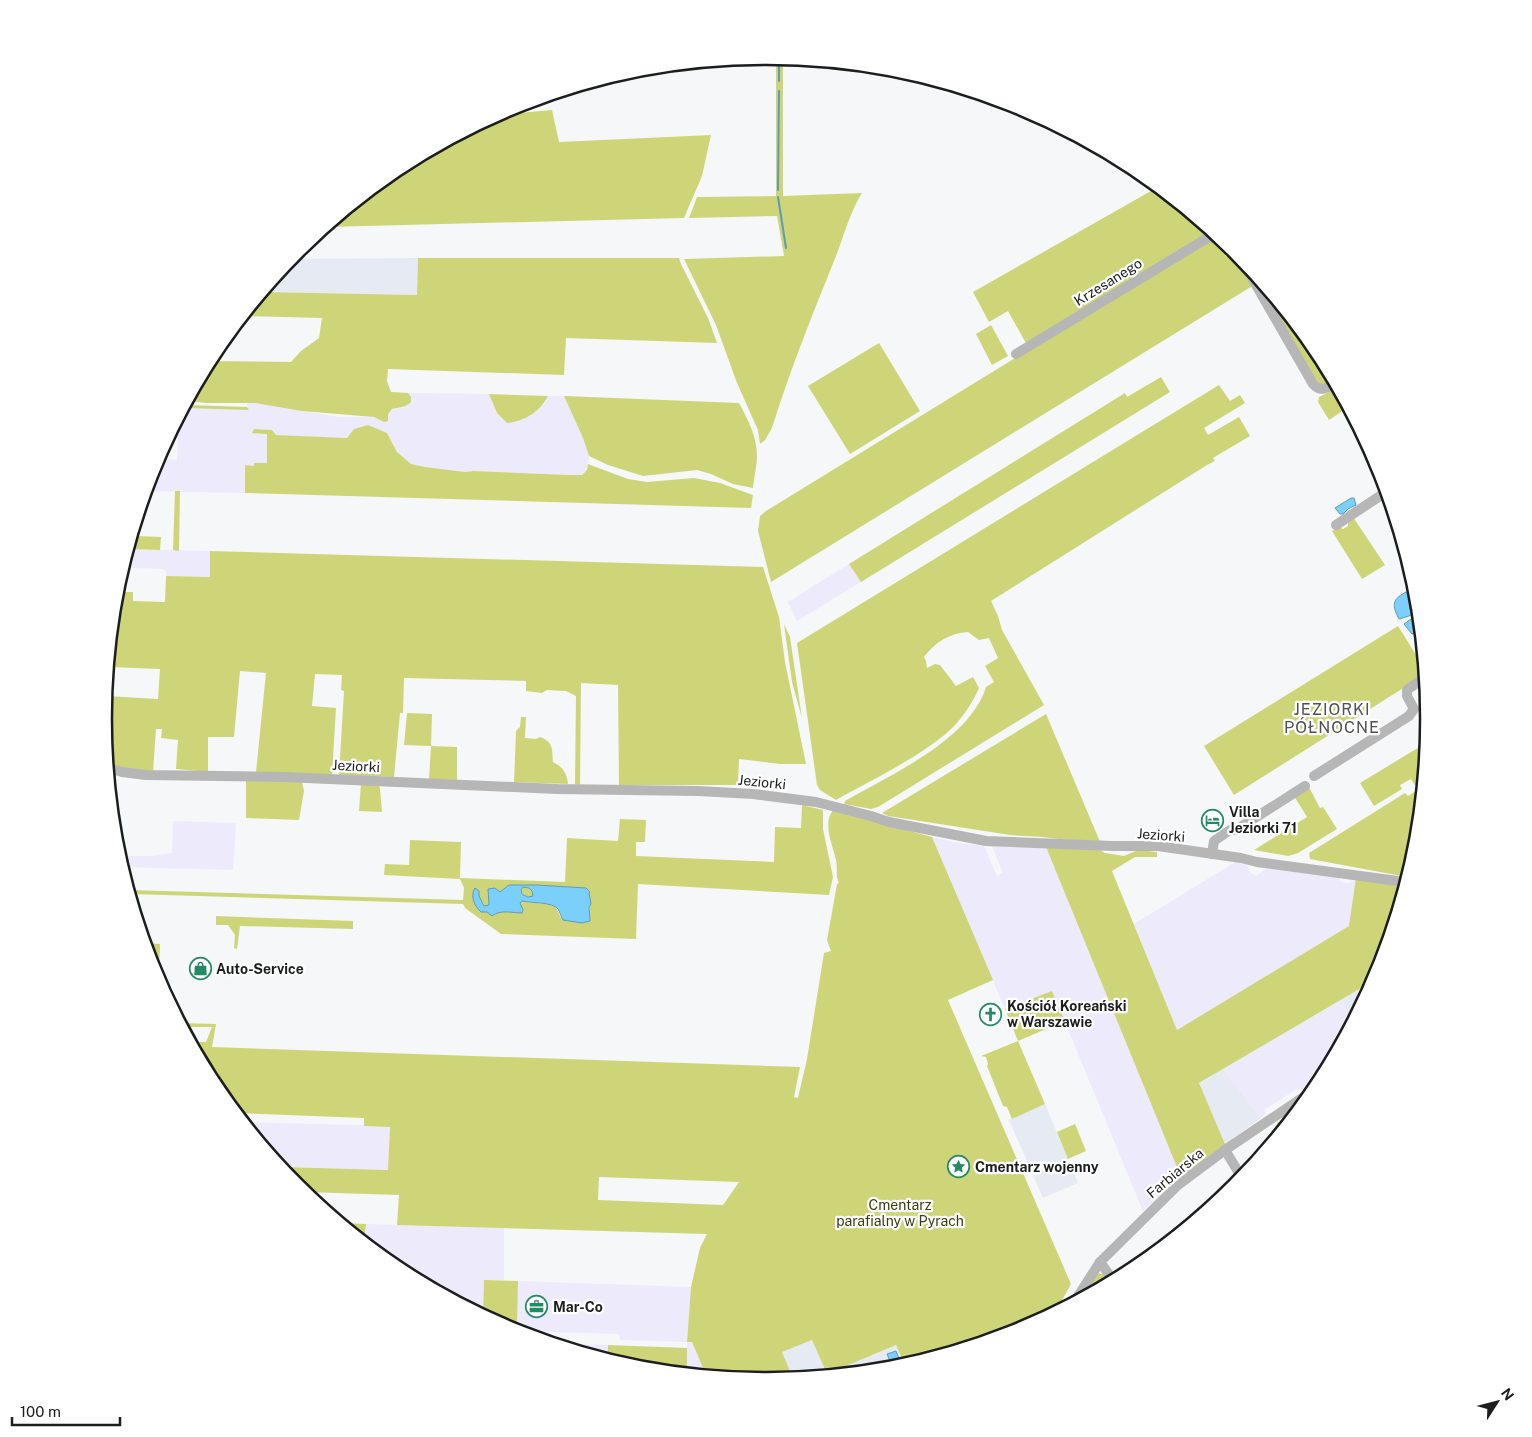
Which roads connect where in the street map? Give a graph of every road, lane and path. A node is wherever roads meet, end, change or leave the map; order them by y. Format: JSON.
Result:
{"nodes":[{"id":1,"x":1208,"y":238,"type":"edge"},
{"id":2,"x":1259,"y":290,"type":"edge"},
{"id":3,"x":1016,"y":354,"type":"dead end"},
{"id":4,"x":1328,"y":386,"type":"edge"},
{"id":5,"x":1380,"y":496,"type":"edge"},
{"id":6,"x":1336,"y":525,"type":"dead end"},
{"id":7,"x":1418,"y":682,"type":"edge"},
{"id":8,"x":115,"y":770,"type":"edge"},
{"id":9,"x":1314,"y":776,"type":"dead end"},
{"id":10,"x":1305,"y":786,"type":"dead end"},
{"id":11,"x":1212,"y":854,"type":"junction"},
{"id":12,"x":1399,"y":881,"type":"edge"},
{"id":13,"x":1292,"y":1105,"type":"edge"},
{"id":14,"x":1225,"y":1150,"type":"junction"},
{"id":15,"x":1237,"y":1171,"type":"edge"},
{"id":16,"x":1100,"y":1262,"type":"junction"},
{"id":17,"x":1109,"y":1274,"type":"edge"},
{"id":18,"x":1082,"y":1290,"type":"edge"}],
"edges":[{"from":1,"to":3,"type":"street","name":"Krzesanego"},
{"from":2,"to":4,"type":"street"},
{"from":5,"to":6,"type":"street"},
{"from":7,"to":9,"type":"street"},
{"from":8,"to":11,"type":"street","name":"Jeziorki"},
{"from":10,"to":11,"type":"street"},
{"from":11,"to":12,"type":"street","name":"Jeziorki"},
{"from":13,"to":14,"type":"street","name":"Farbiarska"},
{"from":14,"to":15,"type":"street"},
{"from":14,"to":16,"type":"street","name":"Farbiarska"},
{"from":16,"to":17,"type":"street"},
{"from":16,"to":18,"type":"street","name":"Farbiarska"}]}
